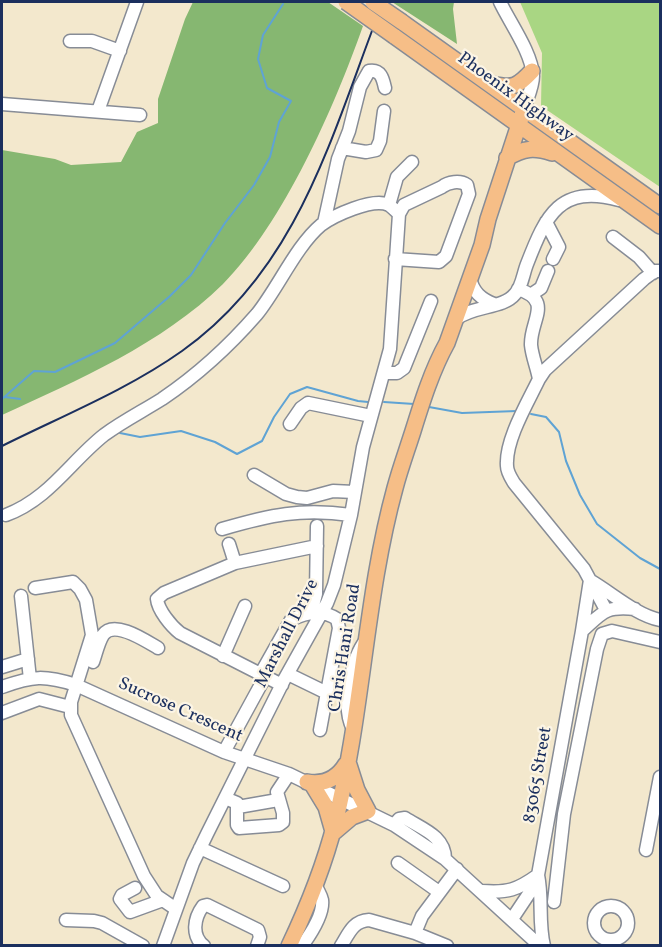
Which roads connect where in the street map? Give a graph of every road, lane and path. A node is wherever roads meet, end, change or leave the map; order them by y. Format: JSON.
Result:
{"nodes":[{"id":1,"x":137,"y":2,"type":"edge"},
{"id":2,"x":346,"y":2,"type":"edge"},
{"id":3,"x":374,"y":2,"type":"edge"},
{"id":4,"x":500,"y":2,"type":"edge"},
{"id":5,"x":70,"y":41,"type":"dead end"},
{"id":6,"x":120,"y":51,"type":"junction"},
{"id":7,"x":532,"y":71,"type":"junction"},
{"id":8,"x":489,"y":84,"type":"junction"},
{"id":9,"x":385,"y":88,"type":"dead end"},
{"id":10,"x":2,"y":104,"type":"edge"},
{"id":11,"x":524,"y":109,"type":"junction"},
{"id":12,"x":98,"y":111,"type":"junction"},
{"id":13,"x":384,"y":111,"type":"dead end"},
{"id":14,"x":140,"y":115,"type":"dead end"},
{"id":15,"x":518,"y":124,"type":"junction"},
{"id":16,"x":342,"y":148,"type":"junction"},
{"id":17,"x":563,"y":156,"type":"junction"},
{"id":18,"x":507,"y":158,"type":"junction"},
{"id":19,"x":412,"y":162,"type":"dead end"},
{"id":20,"x":629,"y":202,"type":"junction"},
{"id":21,"x":389,"y":205,"type":"junction"},
{"id":22,"x":660,"y":206,"type":"edge"},
{"id":23,"x":399,"y":214,"type":"junction"},
{"id":24,"x":488,"y":219,"type":"junction"},
{"id":25,"x":546,"y":222,"type":"junction"},
{"id":26,"x":324,"y":223,"type":"junction"},
{"id":27,"x":660,"y":226,"type":"edge"},
{"id":28,"x":613,"y":237,"type":"dead end"},
{"id":29,"x":395,"y":259,"type":"junction"},
{"id":30,"x":553,"y":259,"type":"dead end"},
{"id":31,"x":548,"y":271,"type":"dead end"},
{"id":32,"x":657,"y":272,"type":"edge"},
{"id":33,"x":470,"y":278,"type":"junction"},
{"id":34,"x":518,"y":289,"type":"junction"},
{"id":35,"x":532,"y":294,"type":"junction"},
{"id":36,"x":430,"y":301,"type":"dead end"},
{"id":37,"x":494,"y":304,"type":"junction"},
{"id":38,"x":456,"y":319,"type":"junction"},
{"id":39,"x":440,"y":356,"type":"junction"},
{"id":40,"x":384,"y":374,"type":"junction"},
{"id":41,"x":539,"y":379,"type":"junction"},
{"id":42,"x":371,"y":417,"type":"junction"},
{"id":43,"x":290,"y":424,"type":"dead end"},
{"id":44,"x":254,"y":475,"type":"dead end"},
{"id":45,"x":354,"y":492,"type":"junction"},
{"id":46,"x":6,"y":515,"type":"dead end"},
{"id":47,"x":351,"y":515,"type":"junction"},
{"id":48,"x":317,"y":526,"type":"dead end"},
{"id":49,"x":222,"y":529,"type":"dead end"},
{"id":50,"x":229,"y":544,"type":"dead end"},
{"id":51,"x":317,"y":546,"type":"junction"},
{"id":52,"x":235,"y":563,"type":"junction"},
{"id":53,"x":590,"y":580,"type":"junction"},
{"id":54,"x":35,"y":588,"type":"dead end"},
{"id":55,"x":21,"y":596,"type":"dead end"},
{"id":56,"x":245,"y":606,"type":"dead end"},
{"id":57,"x":635,"y":609,"type":"junction"},
{"id":58,"x":606,"y":610,"type":"junction"},
{"id":59,"x":317,"y":613,"type":"junction"},
{"id":60,"x":660,"y":620,"type":"edge"},
{"id":61,"x":582,"y":631,"type":"junction"},
{"id":62,"x":660,"y":642,"type":"edge"},
{"id":63,"x":159,"y":648,"type":"dead end"},
{"id":64,"x":223,"y":656,"type":"junction"},
{"id":65,"x":28,"y":659,"type":"junction"},
{"id":66,"x":2,"y":667,"type":"edge"},
{"id":67,"x":288,"y":674,"type":"junction"},
{"id":68,"x":263,"y":676,"type":"junction"},
{"id":69,"x":30,"y":678,"type":"junction"},
{"id":70,"x":282,"y":685,"type":"junction"},
{"id":71,"x":2,"y":687,"type":"edge"},
{"id":72,"x":79,"y":687,"type":"junction"},
{"id":73,"x":327,"y":693,"type":"junction"},
{"id":74,"x":70,"y":707,"type":"junction"},
{"id":75,"x":2,"y":713,"type":"edge"},
{"id":76,"x":320,"y":730,"type":"dead end"},
{"id":77,"x":224,"y":752,"type":"junction"},
{"id":78,"x":348,"y":759,"type":"junction"},
{"id":79,"x":246,"y":760,"type":"junction"},
{"id":80,"x":289,"y":774,"type":"junction"},
{"id":81,"x":660,"y":777,"type":"edge"},
{"id":82,"x":310,"y":783,"type":"junction"},
{"id":83,"x":341,"y":797,"type":"junction"},
{"id":84,"x":225,"y":798,"type":"junction"},
{"id":85,"x":278,"y":800,"type":"junction"},
{"id":86,"x":238,"y":807,"type":"junction"},
{"id":87,"x":368,"y":811,"type":"junction"},
{"id":88,"x":332,"y":834,"type":"junction"},
{"id":89,"x":201,"y":848,"type":"junction"},
{"id":90,"x":646,"y":850,"type":"dead end"},
{"id":91,"x":398,"y":863,"type":"dead end"},
{"id":92,"x":457,"y":869,"type":"junction"},
{"id":93,"x":538,"y":875,"type":"junction"},
{"id":94,"x":284,"y":886,"type":"dead end"},
{"id":95,"x":316,"y":886,"type":"junction"},
{"id":96,"x":135,"y":888,"type":"dead end"},
{"id":97,"x":482,"y":891,"type":"junction"},
{"id":98,"x":439,"y":892,"type":"junction"},
{"id":99,"x":163,"y":900,"type":"junction"},
{"id":100,"x":555,"y":902,"type":"dead end"},
{"id":101,"x":178,"y":904,"type":"junction"},
{"id":102,"x":201,"y":908,"type":"junction"},
{"id":103,"x":512,"y":919,"type":"junction"},
{"id":104,"x":66,"y":920,"type":"dead end"},
{"id":105,"x":595,"y":930,"type":"junction"},
{"id":106,"x":415,"y":933,"type":"junction"},
{"id":107,"x":125,"y":941,"type":"edge"},
{"id":108,"x":616,"y":941,"type":"edge"},
{"id":109,"x":143,"y":945,"type":"edge"},
{"id":110,"x":163,"y":945,"type":"edge"},
{"id":111,"x":204,"y":945,"type":"edge"},
{"id":112,"x":256,"y":945,"type":"edge"},
{"id":113,"x":289,"y":945,"type":"edge"},
{"id":114,"x":303,"y":945,"type":"edge"},
{"id":115,"x":341,"y":945,"type":"edge"},
{"id":116,"x":447,"y":945,"type":"edge"},
{"id":117,"x":542,"y":945,"type":"edge"},
{"id":118,"x":595,"y":945,"type":"edge"}],
"edges":[{"from":1,"to":6,"type":"street"},
{"from":2,"to":15,"type":"main road","name":"Phoenix Highway","bridge":true},
{"from":3,"to":8,"type":"main road","name":"Phoenix Highway","bridge":true},
{"from":4,"to":7,"type":"street"},
{"from":5,"to":6,"type":"street"},
{"from":6,"to":12,"type":"street"},
{"from":7,"to":8,"type":"main road"},
{"from":7,"to":11,"type":"street","name":"Chris Hani Road"},
{"from":8,"to":11,"type":"main road","name":"Phoenix Highway"},
{"from":9,"to":16,"type":"street"},
{"from":10,"to":12,"type":"street"},
{"from":11,"to":15,"type":"main road","name":"Chris Hani Road"},
{"from":11,"to":22,"type":"main road","name":"Phoenix Highway"},
{"from":12,"to":14,"type":"street"},
{"from":13,"to":16,"type":"street"},
{"from":15,"to":17,"type":"main road","name":"Phoenix Highway"},
{"from":15,"to":18,"type":"main road","name":"Chris Hani Road"},
{"from":16,"to":26,"type":"street"},
{"from":17,"to":18,"type":"main road"},
{"from":17,"to":20,"type":"main road","name":"Phoenix Highway"},
{"from":18,"to":24,"type":"main road","name":"Chris Hani Road"},
{"from":19,"to":21,"type":"street"},
{"from":20,"to":25,"type":"street"},
{"from":20,"to":27,"type":"main road","name":"Phoenix Highway"},
{"from":21,"to":23,"type":"street"},
{"from":21,"to":26,"type":"street"},
{"from":23,"to":29,"type":"street","name":"Marshall Drive"},
{"from":23,"to":29,"type":"street"},
{"from":24,"to":33,"type":"main road","name":"Chris Hani Road"},
{"from":24,"to":39,"type":"main road","name":"Chris Hani Road"},
{"from":25,"to":30,"type":"street"},
{"from":25,"to":34,"type":"street"},
{"from":26,"to":46,"type":"street"},
{"from":28,"to":32,"type":"street"},
{"from":29,"to":40,"type":"street","name":"Marshall Drive"},
{"from":31,"to":35,"type":"street"},
{"from":32,"to":41,"type":"street"},
{"from":33,"to":37,"type":"street"},
{"from":33,"to":38,"type":"main road","name":"Chris Hani Road"},
{"from":34,"to":35,"type":"street"},
{"from":34,"to":37,"type":"street"},
{"from":35,"to":41,"type":"street"},
{"from":36,"to":40,"type":"street"},
{"from":37,"to":38,"type":"street"},
{"from":38,"to":39,"type":"main road","name":"Chris Hani Road"},
{"from":39,"to":78,"type":"main road","name":"Chris Hani Road"},
{"from":40,"to":42,"type":"street","name":"Marshall Drive"},
{"from":41,"to":53,"type":"street"},
{"from":42,"to":43,"type":"street"},
{"from":42,"to":45,"type":"street","name":"Marshall Drive"},
{"from":44,"to":45,"type":"street"},
{"from":45,"to":47,"type":"street","name":"Marshall Drive"},
{"from":47,"to":49,"type":"street"},
{"from":47,"to":59,"type":"street","name":"Marshall Drive"},
{"from":48,"to":51,"type":"street"},
{"from":50,"to":52,"type":"street"},
{"from":51,"to":52,"type":"street"},
{"from":51,"to":59,"type":"street"},
{"from":52,"to":64,"type":"street"},
{"from":53,"to":57,"type":"street"},
{"from":53,"to":58,"type":"street"},
{"from":53,"to":61,"type":"street","name":"83065 Street"},
{"from":54,"to":72,"type":"street"},
{"from":55,"to":65,"type":"street"},
{"from":56,"to":64,"type":"street"},
{"from":57,"to":58,"type":"street"},
{"from":57,"to":60,"type":"street"},
{"from":58,"to":61,"type":"street"},
{"from":59,"to":67,"type":"street","name":"Marshall Drive"},
{"from":59,"to":68,"type":"street"},
{"from":59,"to":73,"type":"street"},
{"from":61,"to":93,"type":"street","name":"83065 Street"},
{"from":62,"to":100,"type":"street"},
{"from":63,"to":72,"type":"street"},
{"from":64,"to":68,"type":"street"},
{"from":65,"to":66,"type":"street"},
{"from":65,"to":69,"type":"street"},
{"from":67,"to":70,"type":"street","name":"Marshall Drive"},
{"from":67,"to":73,"type":"street"},
{"from":68,"to":70,"type":"street"},
{"from":68,"to":77,"type":"street"},
{"from":69,"to":71,"type":"street","name":"Sucrose Crescent"},
{"from":69,"to":72,"type":"street","name":"Sucrose Crescent"},
{"from":70,"to":79,"type":"street","name":"Marshall Drive"},
{"from":72,"to":74,"type":"street"},
{"from":72,"to":77,"type":"street","name":"Sucrose Crescent"},
{"from":73,"to":76,"type":"street"},
{"from":74,"to":75,"type":"street"},
{"from":74,"to":99,"type":"street"},
{"from":77,"to":79,"type":"street","name":"Sucrose Crescent"},
{"from":78,"to":82,"type":"main road"},
{"from":78,"to":83,"type":"main road","name":"Chris Hani Road"},
{"from":78,"to":87,"type":"main road"},
{"from":79,"to":80,"type":"street","name":"Sucrose Crescent"},
{"from":79,"to":84,"type":"street","name":"Marshall Drive"},
{"from":80,"to":82,"type":"street","name":"Sucrose Crescent"},
{"from":80,"to":85,"type":"street"},
{"from":81,"to":90,"type":"street"},
{"from":82,"to":83,"type":"street","name":"Sucrose Crescent"},
{"from":82,"to":88,"type":"main road"},
{"from":83,"to":87,"type":"street","name":"Sucrose Crescent"},
{"from":83,"to":88,"type":"main road","name":"Chris Hani Road"},
{"from":84,"to":86,"type":"street"},
{"from":84,"to":89,"type":"street","name":"Marshall Drive"},
{"from":85,"to":86,"type":"street"},
{"from":85,"to":86,"type":"street"},
{"from":87,"to":88,"type":"main road"},
{"from":87,"to":92,"type":"street","name":"Sucrose Crescent"},
{"from":88,"to":95,"type":"main road","name":"Chris Hani Road"},
{"from":89,"to":94,"type":"street"},
{"from":89,"to":101,"type":"street","name":"Marshall Drive"},
{"from":91,"to":98,"type":"street"},
{"from":92,"to":97,"type":"street","name":"Sucrose Crescent"},
{"from":92,"to":98,"type":"street"},
{"from":93,"to":97,"type":"street"},
{"from":93,"to":103,"type":"street","name":"83065 Street"},
{"from":93,"to":117,"type":"street"},
{"from":95,"to":113,"type":"main road","name":"Chris Hani Road"},
{"from":95,"to":114,"type":"street"},
{"from":96,"to":99,"type":"street"},
{"from":97,"to":103,"type":"street","name":"Sucrose Crescent"},
{"from":98,"to":106,"type":"street"},
{"from":99,"to":101,"type":"street"},
{"from":101,"to":102,"type":"street"},
{"from":101,"to":110,"type":"street","name":"Marshall Drive"},
{"from":102,"to":111,"type":"street"},
{"from":102,"to":112,"type":"street"},
{"from":103,"to":117,"type":"street","name":"Sucrose Crescent"},
{"from":104,"to":107,"type":"street"},
{"from":105,"to":108,"type":"street"},
{"from":105,"to":108,"type":"street"},
{"from":105,"to":118,"type":"street"},
{"from":106,"to":115,"type":"street"},
{"from":106,"to":116,"type":"street"},
{"from":107,"to":109,"type":"street"}]}
